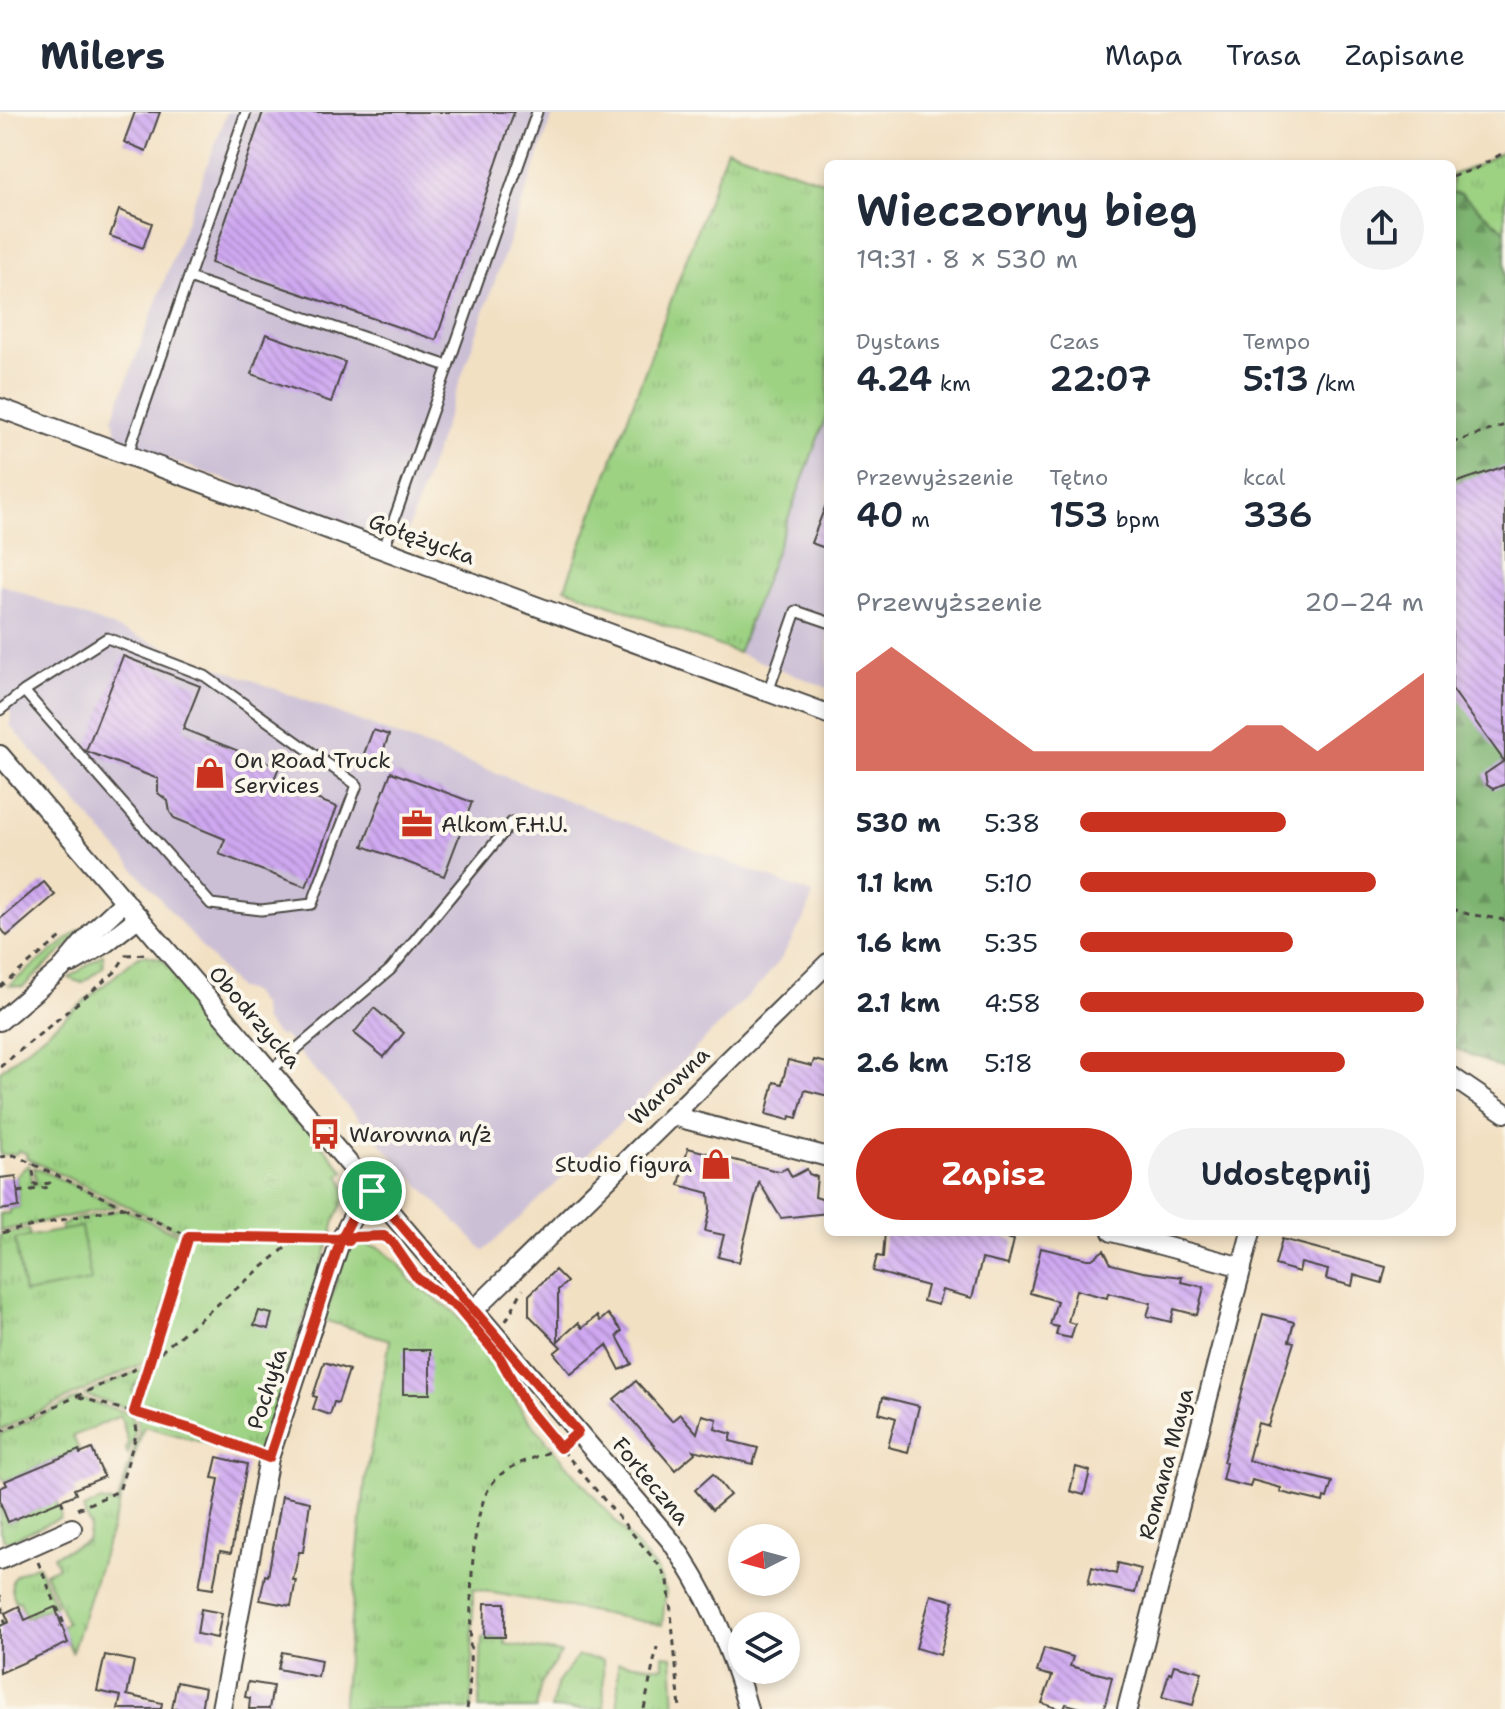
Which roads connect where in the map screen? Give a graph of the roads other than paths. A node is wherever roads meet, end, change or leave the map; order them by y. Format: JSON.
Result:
{"nodes":[{"id":1,"x":246,"y":112,"type":"edge"},
{"id":2,"x":537,"y":112,"type":"edge"},
{"id":3,"x":189,"y":278,"type":"junction"},
{"id":4,"x":448,"y":366,"type":"junction"},
{"id":5,"x":0,"y":408,"type":"edge"},
{"id":6,"x":127,"y":456,"type":"junction"},
{"id":7,"x":383,"y":551,"type":"junction"},
{"id":8,"x":824,"y":621,"type":"edge"},
{"id":9,"x":24,"y":691,"type":"junction"},
{"id":10,"x":768,"y":692,"type":"junction"},
{"id":11,"x":0,"y":710,"type":"edge"},
{"id":12,"x":824,"y":713,"type":"edge"},
{"id":13,"x":0,"y":755,"type":"edge"},
{"id":14,"x":512,"y":822,"type":"dead end"},
{"id":15,"x":125,"y":901,"type":"junction"},
{"id":16,"x":139,"y":917,"type":"junction"},
{"id":17,"x":824,"y":967,"type":"edge"},
{"id":18,"x":61,"y":969,"type":"junction"},
{"id":19,"x":0,"y":1021,"type":"edge"},
{"id":20,"x":270,"y":1071,"type":"junction"},
{"id":21,"x":1456,"y":1080,"type":"edge"},
{"id":22,"x":1474,"y":1091,"type":"junction"},
{"id":23,"x":1505,"y":1100,"type":"edge"},
{"id":24,"x":1505,"y":1113,"type":"edge"},
{"id":25,"x":673,"y":1116,"type":"junction"},
{"id":26,"x":824,"y":1156,"type":"edge"},
{"id":27,"x":372,"y":1191,"type":"junction"},
{"id":28,"x":1127,"y":1236,"type":"edge"},
{"id":29,"x":1250,"y":1236,"type":"edge"},
{"id":30,"x":1242,"y":1267,"type":"junction"},
{"id":31,"x":474,"y":1310,"type":"junction"},
{"id":32,"x":68,"y":1517,"type":"road end"},
{"id":33,"x":0,"y":1560,"type":"edge"},
{"id":34,"x":221,"y":1709,"type":"edge"},
{"id":35,"x":748,"y":1709,"type":"edge"},
{"id":36,"x":1127,"y":1709,"type":"edge"}],
"edges":[{"from":1,"to":3,"type":"lane"},
{"from":2,"to":4,"type":"lane"},
{"from":3,"to":4,"type":"lane"},
{"from":3,"to":6,"type":"lane"},
{"from":4,"to":7,"type":"lane"},
{"from":5,"to":6,"type":"street","name":"Gołężycka"},
{"from":6,"to":7,"type":"street","name":"Gołężycka"},
{"from":7,"to":10,"type":"street","name":"Gołężycka"},
{"from":8,"to":10,"type":"lane"},
{"from":9,"to":9,"type":"lane"},
{"from":9,"to":11,"type":"lane"},
{"from":10,"to":12,"type":"street","name":"Gołężycka"},
{"from":13,"to":15,"type":"street","name":"Obodrzycka"},
{"from":14,"to":20,"type":"lane"},
{"from":15,"to":16,"type":"street","name":"Obodrzycka"},
{"from":15,"to":18,"type":"street"},
{"from":16,"to":18,"type":"street"},
{"from":16,"to":20,"type":"street","name":"Obodrzycka"},
{"from":17,"to":25,"type":"street","name":"Warowna"},
{"from":18,"to":19,"type":"street"},
{"from":20,"to":27,"type":"street","name":"Obodrzycka"},
{"from":21,"to":22,"type":"street"},
{"from":22,"to":23,"type":"lane"},
{"from":22,"to":24,"type":"street"},
{"from":25,"to":26,"type":"street"},
{"from":25,"to":31,"type":"street","name":"Warowna"},
{"from":27,"to":31,"type":"street","name":"Obodrzycka"},
{"from":27,"to":34,"type":"street","name":"Pochyła"},
{"from":28,"to":30,"type":"street"},
{"from":29,"to":30,"type":"street","name":"Romana Maya"},
{"from":30,"to":36,"type":"street","name":"Romana Maya"},
{"from":31,"to":35,"type":"street","name":"Forteczna"},
{"from":32,"to":33,"type":"street"}]}
